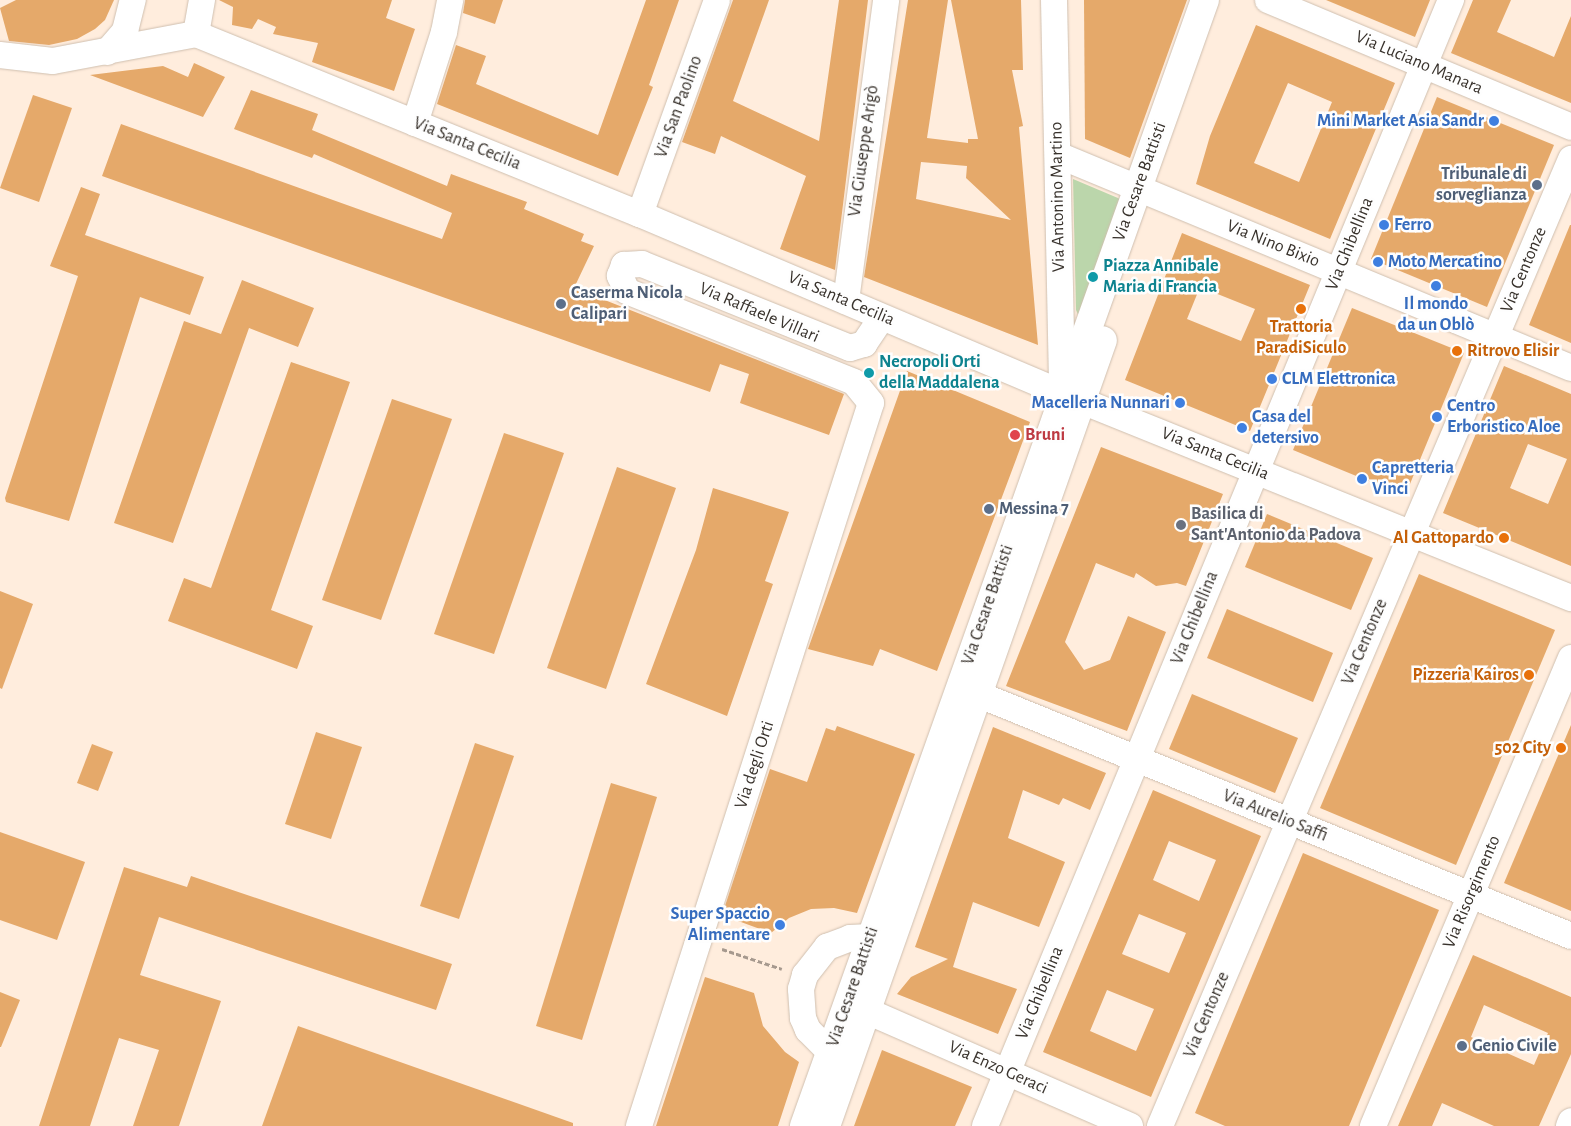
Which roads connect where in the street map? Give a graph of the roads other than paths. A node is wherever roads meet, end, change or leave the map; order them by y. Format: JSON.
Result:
{"nodes":[{"id":1,"x":133,"y":0,"type":"edge"},
{"id":2,"x":202,"y":0,"type":"edge"},
{"id":3,"x":450,"y":0,"type":"edge"},
{"id":4,"x":717,"y":0,"type":"edge"},
{"id":5,"x":886,"y":0,"type":"edge"},
{"id":6,"x":1054,"y":0,"type":"edge"},
{"id":7,"x":1205,"y":0,"type":"edge"},
{"id":8,"x":1224,"y":0,"type":"edge"},
{"id":9,"x":1268,"y":0,"type":"edge"},
{"id":10,"x":1450,"y":0,"type":"edge"},
{"id":11,"x":196,"y":34,"type":"junction"},
{"id":12,"x":107,"y":52,"type":"junction"},
{"id":13,"x":0,"y":55,"type":"edge"},
{"id":14,"x":1424,"y":65,"type":"junction"},
{"id":15,"x":415,"y":123,"type":"junction"},
{"id":16,"x":1571,"y":127,"type":"edge"},
{"id":17,"x":1058,"y":155,"type":"junction"},
{"id":18,"x":1571,"y":159,"type":"edge"},
{"id":19,"x":1146,"y":192,"type":"junction"},
{"id":20,"x":640,"y":214,"type":"junction"},
{"id":21,"x":1338,"y":271,"type":"junction"},
{"id":22,"x":846,"y":301,"type":"junction"},
{"id":23,"x":882,"y":317,"type":"junction"},
{"id":24,"x":1495,"y":336,"type":"junction"},
{"id":25,"x":1571,"y":368,"type":"edge"},
{"id":26,"x":1073,"y":397,"type":"junction"},
{"id":27,"x":871,"y":403,"type":"joint"},
{"id":28,"x":1256,"y":470,"type":"junction"},
{"id":29,"x":1412,"y":533,"type":"junction"},
{"id":30,"x":1571,"y":598,"type":"edge"},
{"id":31,"x":1571,"y":658,"type":"edge"},
{"id":32,"x":980,"y":695,"type":"junction"},
{"id":33,"x":1136,"y":759,"type":"junction"},
{"id":34,"x":1289,"y":822,"type":"junction"},
{"id":35,"x":1471,"y":895,"type":"junction"},
{"id":36,"x":1571,"y":936,"type":"edge"},
{"id":37,"x":870,"y":937,"type":"junction"},
{"id":38,"x":867,"y":1011,"type":"junction"},
{"id":39,"x":830,"y":1052,"type":"junction"},
{"id":40,"x":1007,"y":1072,"type":"junction"},
{"id":41,"x":1571,"y":1121,"type":"edge"},
{"id":42,"x":639,"y":1126,"type":"edge"},
{"id":43,"x":804,"y":1126,"type":"edge"},
{"id":44,"x":826,"y":1126,"type":"edge"},
{"id":45,"x":985,"y":1126,"type":"edge"},
{"id":46,"x":1130,"y":1126,"type":"edge"},
{"id":47,"x":1160,"y":1126,"type":"edge"},
{"id":48,"x":1373,"y":1126,"type":"edge"},
{"id":49,"x":1569,"y":1126,"type":"edge"}],
"edges":[{"from":1,"to":12,"type":"street"},
{"from":2,"to":11,"type":"street"},
{"from":3,"to":15,"type":"street"},
{"from":4,"to":20,"type":"street","name":"Via San Paolino"},
{"from":5,"to":22,"type":"street","name":"Via Giuseppe Arigò"},
{"from":6,"to":17,"type":"street","name":"Via Antonino Martino"},
{"from":7,"to":19,"type":"main road","name":"Via Cesare Battisti"},
{"from":8,"to":19,"type":"main road","name":"Via Cesare Battisti"},
{"from":9,"to":14,"type":"street","name":"Via Luciano Manara"},
{"from":10,"to":14,"type":"street","name":"Via Ghibellina"},
{"from":11,"to":12,"type":"street"},
{"from":11,"to":15,"type":"street","name":"Via Santa Cecilia"},
{"from":12,"to":13,"type":"street"},
{"from":14,"to":16,"type":"street","name":"Via Luciano Manara"},
{"from":14,"to":21,"type":"street","name":"Via Ghibellina"},
{"from":15,"to":20,"type":"street","name":"Via Santa Cecilia"},
{"from":17,"to":19,"type":"street","name":"Via Nino Bixio"},
{"from":17,"to":26,"type":"street","name":"Via Antonino Martino"},
{"from":18,"to":24,"type":"street","name":"Via Centonze"},
{"from":19,"to":21,"type":"street","name":"Via Nino Bixio"},
{"from":19,"to":26,"type":"main road","name":"Via Cesare Battisti"},
{"from":20,"to":22,"type":"street","name":"Via Santa Cecilia"},
{"from":21,"to":24,"type":"street","name":"Via Nino Bixio"},
{"from":21,"to":28,"type":"street","name":"Via Ghibellina"},
{"from":22,"to":23,"type":"street","name":"Via Santa Cecilia"},
{"from":23,"to":26,"type":"street","name":"Via Santa Cecilia"},
{"from":23,"to":27,"type":"street","name":"Via Raffaele Villari"},
{"from":24,"to":25,"type":"street","name":"Via Nino Bixio"},
{"from":24,"to":29,"type":"street","name":"Via Centonze"},
{"from":26,"to":28,"type":"street","name":"Via Santa Cecilia"},
{"from":26,"to":32,"type":"main road","name":"Via Cesare Battisti"},
{"from":26,"to":37,"type":"main road","name":"Via Cesare Battisti"},
{"from":27,"to":42,"type":"street","name":"Via degli Orti"},
{"from":28,"to":29,"type":"street","name":"Via Santa Cecilia"},
{"from":28,"to":33,"type":"street","name":"Via Ghibellina"},
{"from":29,"to":30,"type":"street","name":"Via Santa Cecilia"},
{"from":29,"to":34,"type":"street","name":"Via Centonze"},
{"from":31,"to":35,"type":"street","name":"Via Risorgimento"},
{"from":32,"to":33,"type":"street","name":"Via Aurelio Saffi"},
{"from":32,"to":38,"type":"main road","name":"Via Cesare Battisti"},
{"from":33,"to":34,"type":"street","name":"Via Aurelio Saffi"},
{"from":33,"to":40,"type":"street","name":"Via Ghibellina"},
{"from":34,"to":35,"type":"street","name":"Via Aurelio Saffi"},
{"from":34,"to":47,"type":"street","name":"Via Centonze"},
{"from":35,"to":36,"type":"street","name":"Via Aurelio Saffi"},
{"from":35,"to":48,"type":"street","name":"Via Risorgimento"},
{"from":37,"to":39,"type":"main road","name":"Via Cesare Battisti"},
{"from":37,"to":39,"type":"street"},
{"from":38,"to":40,"type":"street","name":"Via Enzo Geraci"},
{"from":38,"to":44,"type":"main road","name":"Via Cesare Battisti"},
{"from":39,"to":43,"type":"main road","name":"Via Cesare Battisti"},
{"from":40,"to":45,"type":"street","name":"Via Ghibellina"},
{"from":40,"to":46,"type":"street","name":"Via Enzo Geraci"},
{"from":41,"to":49,"type":"street"}]}
